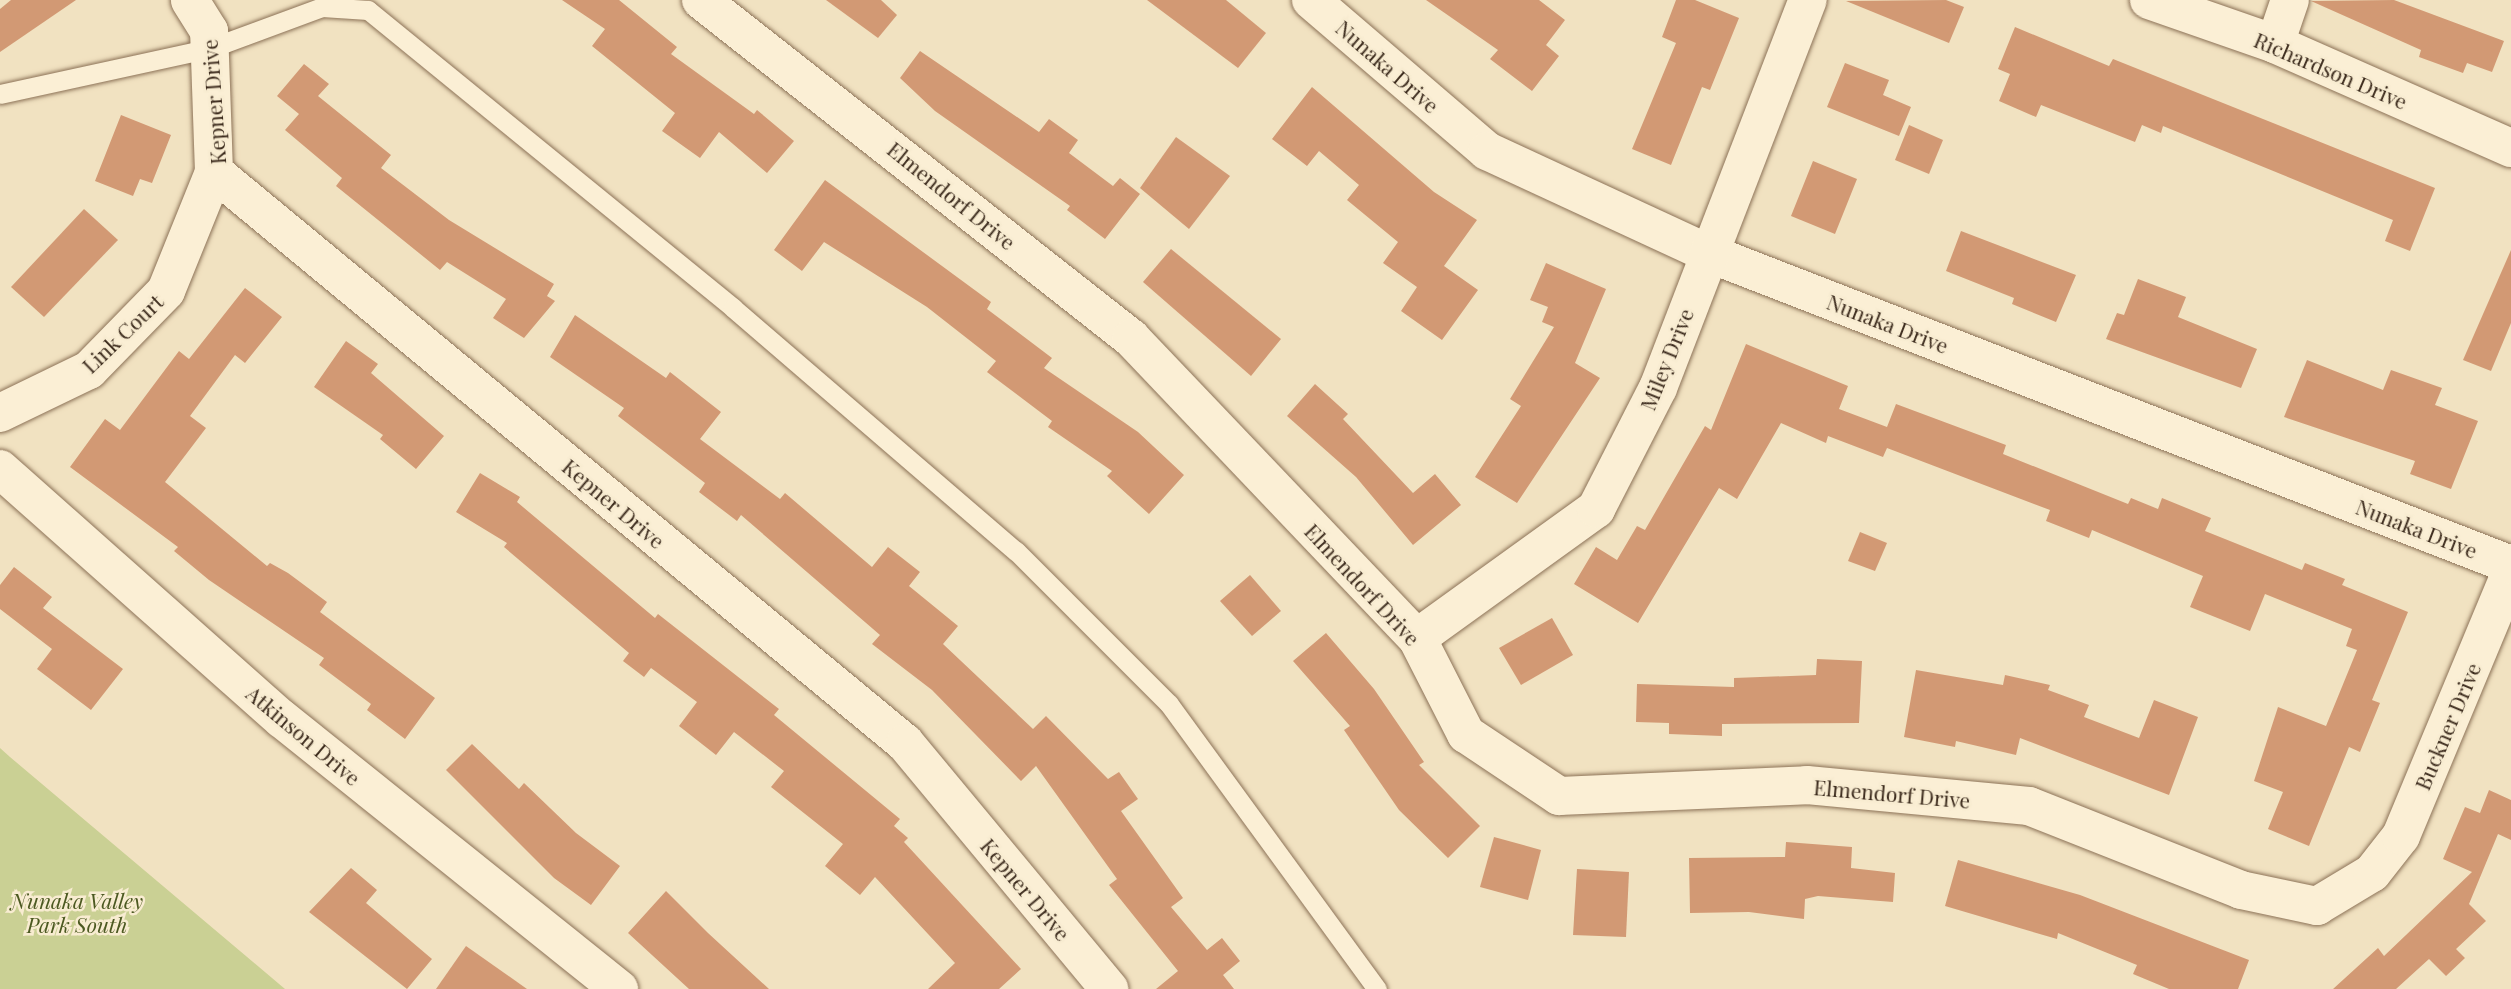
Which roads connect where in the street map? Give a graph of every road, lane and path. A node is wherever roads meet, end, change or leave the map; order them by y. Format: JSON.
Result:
{"nodes":[{"id":1,"x":190,"y":0,"type":"edge"},
{"id":2,"x":701,"y":0,"type":"edge"},
{"id":3,"x":1311,"y":0,"type":"edge"},
{"id":4,"x":1808,"y":0,"type":"edge"},
{"id":5,"x":2149,"y":0,"type":"edge"},
{"id":6,"x":2290,"y":0,"type":"edge"},
{"id":7,"x":2275,"y":44,"type":"junction"},
{"id":8,"x":211,"y":48,"type":"junction"},
{"id":9,"x":0,"y":94,"type":"edge"},
{"id":10,"x":2511,"y":148,"type":"edge"},
{"id":11,"x":214,"y":172,"type":"junction"},
{"id":12,"x":1708,"y":253,"type":"junction"},
{"id":13,"x":0,"y":413,"type":"edge"},
{"id":14,"x":0,"y":469,"type":"edge"},
{"id":15,"x":2511,"y":565,"type":"edge"},
{"id":16,"x":2511,"y":572,"type":"edge"},
{"id":17,"x":1418,"y":638,"type":"junction"},
{"id":18,"x":2372,"y":873,"type":"joint"},
{"id":19,"x":619,"y":989,"type":"edge"},
{"id":20,"x":1109,"y":989,"type":"edge"},
{"id":21,"x":1377,"y":989,"type":"edge"}],
"edges":[{"from":1,"to":8,"type":"street","name":"Kepner Drive"},
{"from":2,"to":17,"type":"street","name":"Elmendorf Drive"},
{"from":3,"to":12,"type":"street","name":"Nunaka Drive"},
{"from":4,"to":12,"type":"street","name":"Miley Drive"},
{"from":5,"to":7,"type":"street","name":"Richardson Drive"},
{"from":6,"to":7,"type":"street"},
{"from":7,"to":10,"type":"street","name":"Richardson Drive"},
{"from":8,"to":9,"type":"lane"},
{"from":8,"to":11,"type":"street","name":"Kepner Drive"},
{"from":8,"to":21,"type":"lane"},
{"from":11,"to":13,"type":"street","name":"Link Court"},
{"from":11,"to":20,"type":"street","name":"Kepner Drive"},
{"from":12,"to":15,"type":"street","name":"Nunaka Drive"},
{"from":12,"to":17,"type":"street","name":"Miley Drive"},
{"from":14,"to":19,"type":"street","name":"Atkinson Drive"},
{"from":16,"to":18,"type":"street","name":"Buckner Drive"},
{"from":17,"to":18,"type":"street","name":"Elmendorf Drive"}]}
